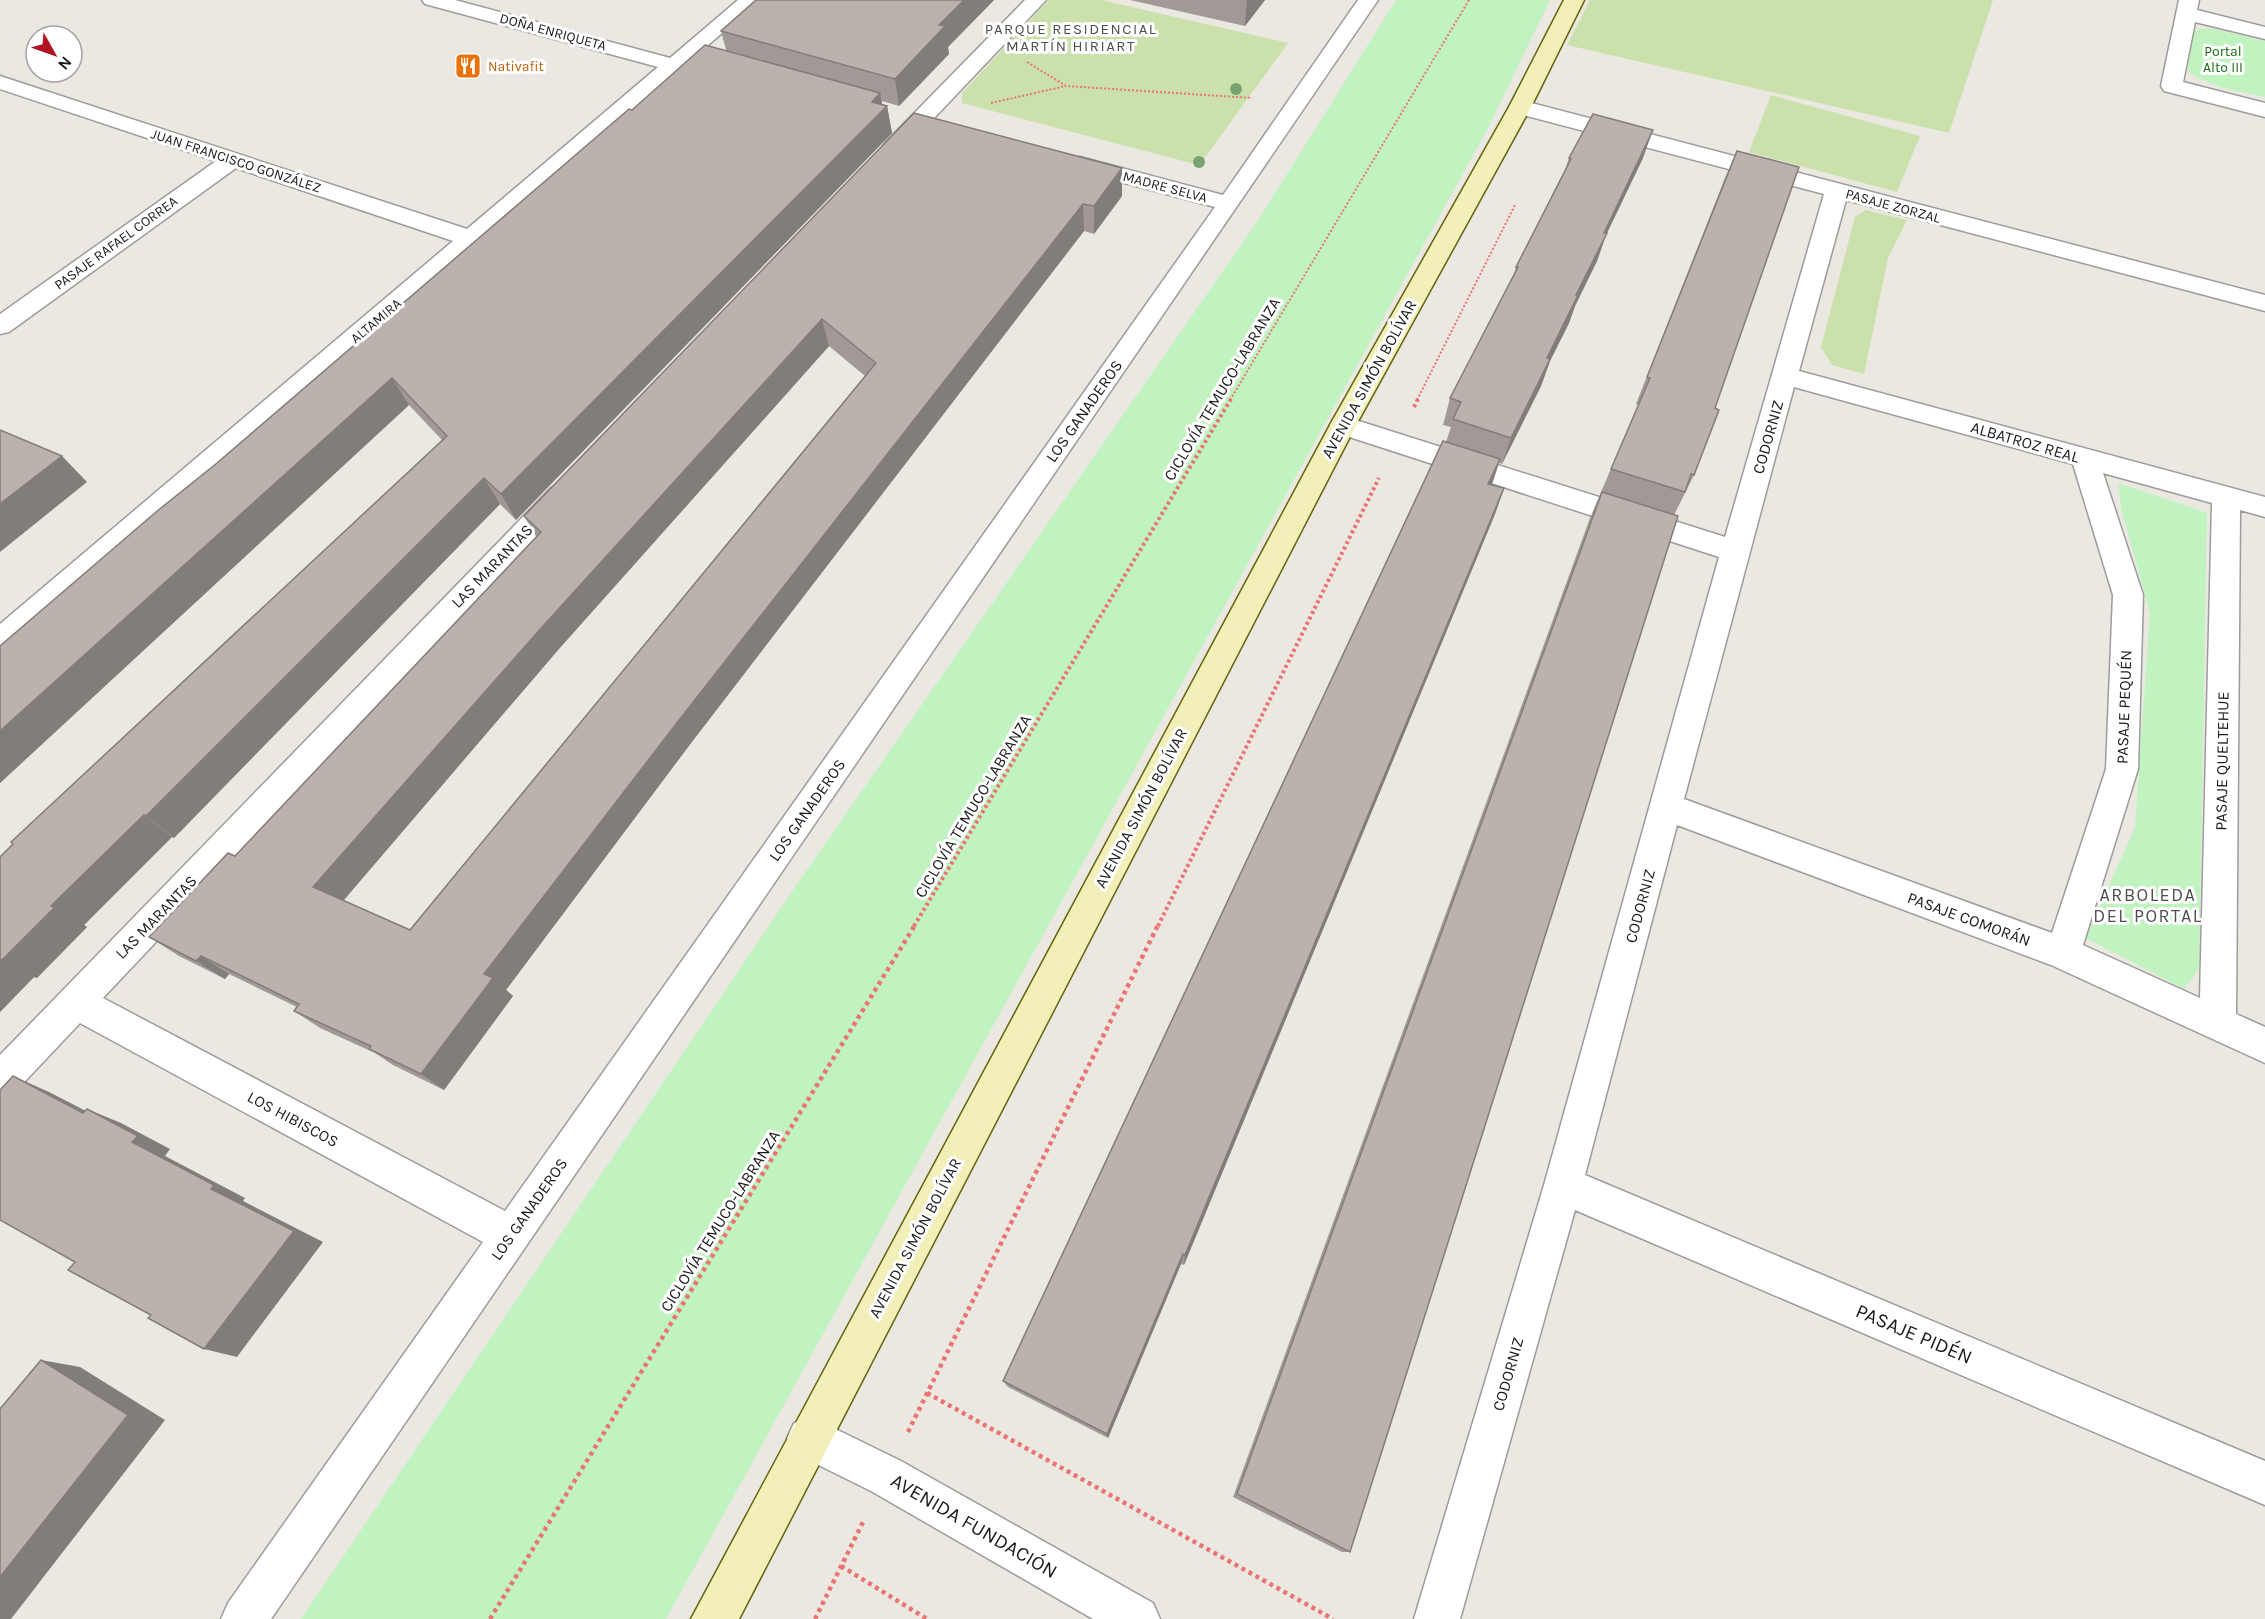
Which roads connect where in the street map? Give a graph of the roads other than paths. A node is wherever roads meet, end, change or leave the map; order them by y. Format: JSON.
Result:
{"nodes":[{"id":1,"x":432,"y":0,"type":"edge"},
{"id":2,"x":750,"y":0,"type":"edge"},
{"id":3,"x":1036,"y":0,"type":"edge"},
{"id":4,"x":1368,"y":0,"type":"edge"},
{"id":5,"x":1574,"y":0,"type":"edge"},
{"id":6,"x":2188,"y":7,"type":"edge"},
{"id":7,"x":2265,"y":33,"type":"edge"},
{"id":8,"x":688,"y":60,"type":"junction"},
{"id":9,"x":2,"y":84,"type":"edge"},
{"id":10,"x":1520,"y":107,"type":"junction"},
{"id":11,"x":2265,"y":110,"type":"edge"},
{"id":12,"x":1056,"y":158,"type":"edge"},
{"id":13,"x":232,"y":160,"type":"junction"},
{"id":14,"x":877,"y":165,"type":"edge"},
{"id":15,"x":1837,"y":191,"type":"junction"},
{"id":16,"x":1229,"y":204,"type":"junction"},
{"id":17,"x":472,"y":239,"type":"junction"},
{"id":18,"x":2265,"y":303,"type":"edge"},
{"id":19,"x":0,"y":326,"type":"edge"},
{"id":20,"x":1785,"y":376,"type":"junction"},
{"id":21,"x":1343,"y":425,"type":"junction"},
{"id":22,"x":2085,"y":459,"type":"junction"},
{"id":23,"x":579,"y":475,"type":"edge"},
{"id":24,"x":2226,"y":498,"type":"junction"},
{"id":25,"x":2265,"y":507,"type":"edge"},
{"id":26,"x":1735,"y":551,"type":"junction"},
{"id":27,"x":0,"y":642,"type":"edge"},
{"id":28,"x":1667,"y":807,"type":"junction"},
{"id":29,"x":2063,"y":953,"type":"junction"},
{"id":30,"x":75,"y":1002,"type":"junction"},
{"id":31,"x":2218,"y":1024,"type":"junction"},
{"id":32,"x":2265,"y":1045,"type":"edge"},
{"id":33,"x":0,"y":1081,"type":"edge"},
{"id":34,"x":1563,"y":1185,"type":"junction"},
{"id":35,"x":511,"y":1236,"type":"junction"},
{"id":36,"x":809,"y":1438,"type":"junction"},
{"id":37,"x":2265,"y":1483,"type":"edge"},
{"id":38,"x":244,"y":1619,"type":"edge"},
{"id":39,"x":714,"y":1619,"type":"edge"},
{"id":40,"x":1137,"y":1619,"type":"edge"},
{"id":41,"x":1437,"y":1619,"type":"edge"}],
"edges":[{"from":1,"to":8,"type":"street","name":"DOÑA ENRIQUETA"},
{"from":2,"to":8,"type":"street","name":"ALTAMIRA"},
{"from":3,"to":14,"type":"street"},
{"from":4,"to":16,"type":"street","name":"LOS GANADEROS"},
{"from":5,"to":10,"type":"street","name":"AVENIDA SIMÓN BOLÍVAR"},
{"from":6,"to":7,"type":"street"},
{"from":6,"to":11,"type":"street"},
{"from":8,"to":17,"type":"street","name":"ALTAMIRA"},
{"from":9,"to":13,"type":"street","name":"JUAN FRANCISCO GONZÁLEZ"},
{"from":10,"to":15,"type":"street","name":"PASAJE ZORZAL"},
{"from":10,"to":21,"type":"street","name":"AVENIDA SIMÓN BOLÍVAR"},
{"from":12,"to":16,"type":"street","name":"MADRE SELVA"},
{"from":13,"to":17,"type":"street","name":"JUAN FRANCISCO GONZÁLEZ"},
{"from":13,"to":19,"type":"street","name":"PASAJE RAFAEL CORREA"},
{"from":15,"to":18,"type":"street","name":"PASAJE ZORZAL"},
{"from":15,"to":20,"type":"street","name":"CODORNIZ"},
{"from":16,"to":35,"type":"street","name":"LOS GANADEROS"},
{"from":17,"to":27,"type":"street","name":"ALTAMIRA"},
{"from":20,"to":22,"type":"street","name":"ALBATROZ REAL"},
{"from":20,"to":26,"type":"street","name":"CODORNIZ"},
{"from":21,"to":26,"type":"street"},
{"from":21,"to":36,"type":"street","name":"AVENIDA SIMÓN BOLÍVAR"},
{"from":22,"to":24,"type":"street","name":"ALBATROZ REAL"},
{"from":22,"to":29,"type":"street","name":"PASAJE PEQUÉN"},
{"from":23,"to":30,"type":"street","name":"LAS MARANTAS"},
{"from":24,"to":25,"type":"street","name":"ALBATROZ REAL"},
{"from":24,"to":31,"type":"street","name":"PASAJE QUELTEHUE"},
{"from":26,"to":28,"type":"street","name":"CODORNIZ"},
{"from":28,"to":29,"type":"street","name":"PASAJE COMORÁN"},
{"from":28,"to":34,"type":"street","name":"CODORNIZ"},
{"from":29,"to":31,"type":"street","name":"PASAJE COMORÁN"},
{"from":30,"to":33,"type":"street","name":"LAS MARANTAS"},
{"from":30,"to":35,"type":"street","name":"LOS HIBISCOS"},
{"from":31,"to":32,"type":"street","name":"PASAJE COMORÁN"},
{"from":34,"to":37,"type":"street","name":"PASAJE PIDÉN"},
{"from":34,"to":41,"type":"street","name":"CODORNIZ"},
{"from":35,"to":38,"type":"street","name":"LOS GANADEROS"},
{"from":36,"to":39,"type":"street","name":"AVENIDA SIMÓN BOLÍVAR"},
{"from":36,"to":40,"type":"street","name":"AVENIDA FUNDACIÓN"}]}
